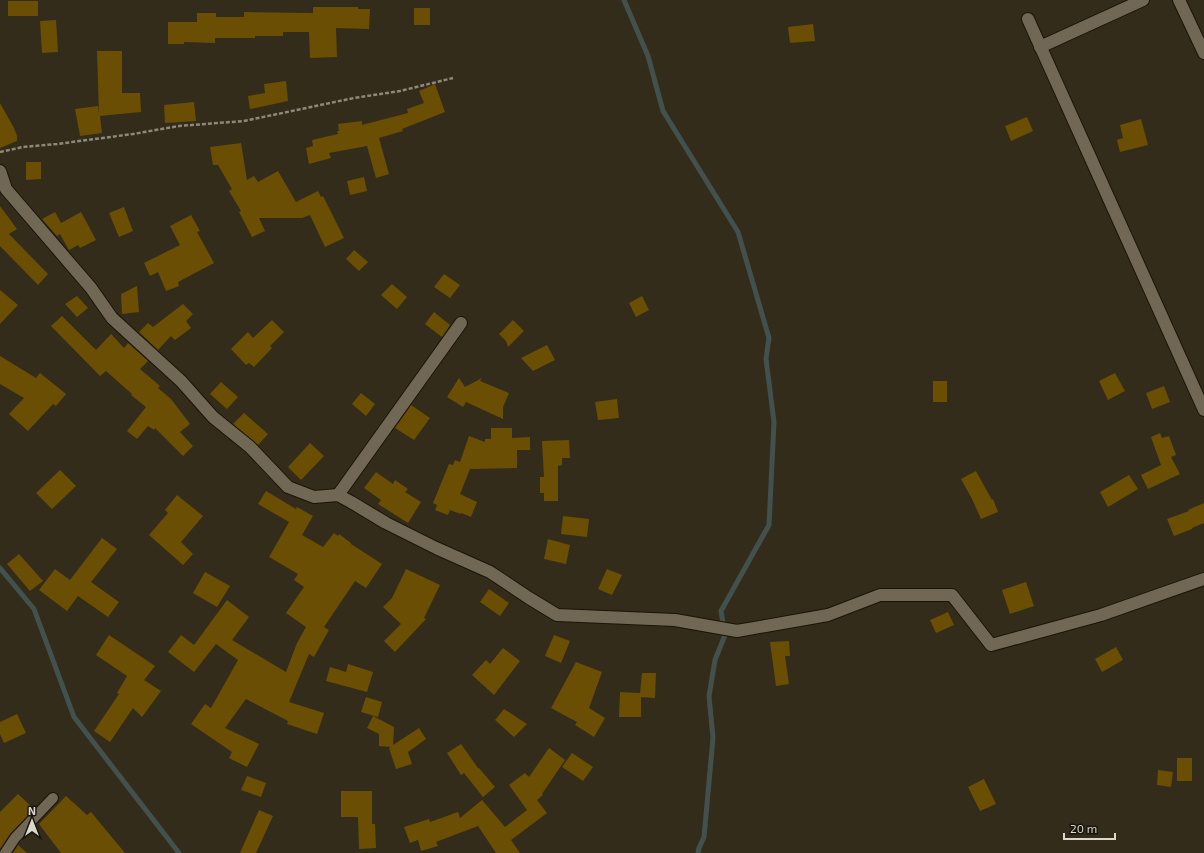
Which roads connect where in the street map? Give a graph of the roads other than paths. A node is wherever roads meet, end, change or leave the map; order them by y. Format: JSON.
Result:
{"nodes":[{"id":1,"x":1143,"y":0,"type":"edge"},
{"id":2,"x":1179,"y":0,"type":"edge"},
{"id":3,"x":1028,"y":19,"type":"dead end"},
{"id":4,"x":1040,"y":47,"type":"junction"},
{"id":5,"x":1204,"y":53,"type":"edge"},
{"id":6,"x":0,"y":170,"type":"edge"},
{"id":7,"x":3,"y":191,"type":"edge"},
{"id":8,"x":461,"y":323,"type":"dead end"},
{"id":9,"x":1204,"y":410,"type":"edge"},
{"id":10,"x":338,"y":495,"type":"junction"},
{"id":11,"x":1204,"y":579,"type":"edge"},
{"id":12,"x":53,"y":798,"type":"dead end"},
{"id":13,"x":5,"y":853,"type":"edge"}],
"edges":[{"from":1,"to":4,"type":"street"},
{"from":2,"to":5,"type":"street"},
{"from":3,"to":4,"type":"street"},
{"from":4,"to":9,"type":"street"},
{"from":6,"to":7,"type":"street"},
{"from":7,"to":10,"type":"street"},
{"from":8,"to":10,"type":"street"},
{"from":10,"to":11,"type":"street"},
{"from":12,"to":13,"type":"lane"}]}
